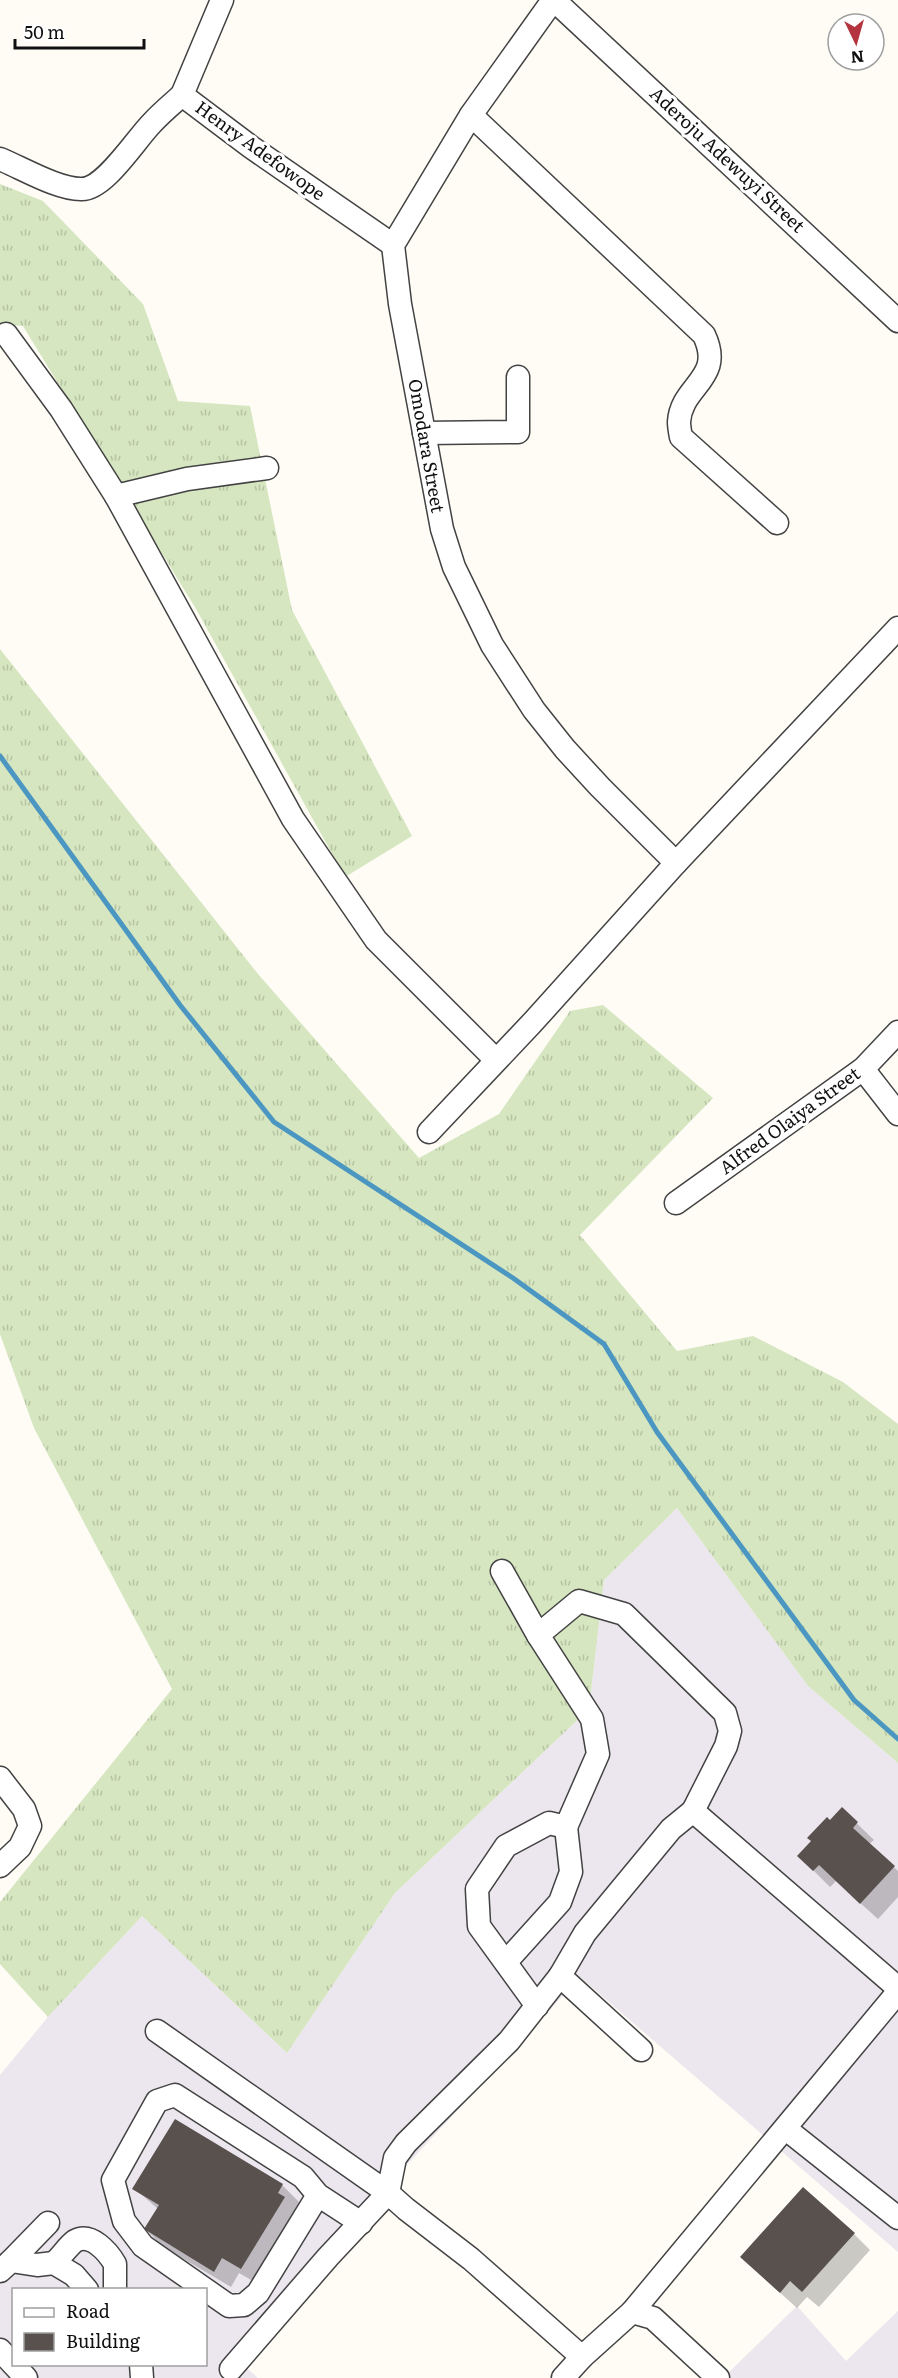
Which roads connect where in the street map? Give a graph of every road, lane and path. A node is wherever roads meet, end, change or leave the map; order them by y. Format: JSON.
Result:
{"nodes":[{"id":1,"x":222,"y":0,"type":"edge"},
{"id":2,"x":554,"y":0,"type":"edge"},
{"id":3,"x":182,"y":95,"type":"junction"},
{"id":4,"x":471,"y":115,"type":"junction"},
{"id":5,"x":0,"y":159,"type":"edge"},
{"id":6,"x":393,"y":245,"type":"junction"},
{"id":7,"x":898,"y":321,"type":"edge"},
{"id":8,"x":6,"y":334,"type":"dead end"},
{"id":9,"x":518,"y":377,"type":"dead end"},
{"id":10,"x":424,"y":433,"type":"junction"},
{"id":11,"x":267,"y":468,"type":"dead end"},
{"id":12,"x":117,"y":496,"type":"junction"},
{"id":13,"x":777,"y":523,"type":"dead end"},
{"id":14,"x":898,"y":628,"type":"edge"},
{"id":15,"x":676,"y":863,"type":"junction"},
{"id":16,"x":898,"y":1032,"type":"edge"},
{"id":17,"x":496,"y":1060,"type":"junction"},
{"id":18,"x":863,"y":1069,"type":"junction"},
{"id":19,"x":898,"y":1114,"type":"edge"},
{"id":20,"x":429,"y":1132,"type":"dead end"},
{"id":21,"x":676,"y":1203,"type":"dead end"},
{"id":22,"x":502,"y":1571,"type":"dead end"},
{"id":23,"x":537,"y":1635,"type":"junction"},
{"id":24,"x":0,"y":1778,"type":"edge"},
{"id":25,"x":693,"y":1811,"type":"junction"},
{"id":26,"x":566,"y":1827,"type":"junction"},
{"id":27,"x":0,"y":1866,"type":"edge"},
{"id":28,"x":506,"y":1962,"type":"junction"},
{"id":29,"x":560,"y":1976,"type":"junction"},
{"id":30,"x":898,"y":1988,"type":"edge"},
{"id":31,"x":898,"y":1992,"type":"edge"},
{"id":32,"x":537,"y":2006,"type":"junction"},
{"id":33,"x":157,"y":2031,"type":"dead end"},
{"id":34,"x":642,"y":2050,"type":"dead end"},
{"id":35,"x":786,"y":2129,"type":"junction"},
{"id":36,"x":388,"y":2193,"type":"junction"},
{"id":37,"x":318,"y":2195,"type":"junction"},
{"id":38,"x":898,"y":2218,"type":"edge"},
{"id":39,"x":48,"y":2223,"type":"dead end"},
{"id":40,"x":361,"y":2223,"type":"junction"},
{"id":41,"x":54,"y":2263,"type":"junction"},
{"id":42,"x":6,"y":2266,"type":"edge"},
{"id":43,"x":86,"y":2288,"type":"edge"},
{"id":44,"x":115,"y":2288,"type":"edge"},
{"id":45,"x":203,"y":2288,"type":"edge"},
{"id":46,"x":207,"y":2291,"type":"edge"},
{"id":47,"x":632,"y":2312,"type":"junction"},
{"id":48,"x":0,"y":2350,"type":"edge"},
{"id":49,"x":582,"y":2357,"type":"junction"},
{"id":50,"x":12,"y":2363,"type":"edge"},
{"id":51,"x":15,"y":2366,"type":"edge"},
{"id":52,"x":231,"y":2369,"type":"dead end"},
{"id":53,"x":26,"y":2378,"type":"edge"},
{"id":54,"x":563,"y":2378,"type":"edge"},
{"id":55,"x":718,"y":2378,"type":"edge"}],
"edges":[{"from":1,"to":3,"type":"street","name":"Henry Adefowope"},
{"from":2,"to":4,"type":"street"},
{"from":2,"to":7,"type":"street","name":"Aderoju Adewuyi Street"},
{"from":3,"to":5,"type":"street"},
{"from":3,"to":6,"type":"street","name":"Henry Adefowope"},
{"from":4,"to":6,"type":"street"},
{"from":4,"to":13,"type":"street"},
{"from":6,"to":10,"type":"street","name":"Omodara Street"},
{"from":8,"to":12,"type":"street"},
{"from":9,"to":10,"type":"street"},
{"from":10,"to":15,"type":"street","name":"Omodara Street"},
{"from":11,"to":12,"type":"street"},
{"from":12,"to":17,"type":"street"},
{"from":14,"to":15,"type":"street"},
{"from":15,"to":17,"type":"street"},
{"from":16,"to":18,"type":"street","name":"Alfred Olaiya Street"},
{"from":17,"to":20,"type":"street"},
{"from":18,"to":19,"type":"street"},
{"from":18,"to":21,"type":"street","name":"Alfred Olaiya Street"},
{"from":22,"to":23,"type":"street"},
{"from":23,"to":25,"type":"street"},
{"from":23,"to":26,"type":"street"},
{"from":24,"to":27,"type":"street"},
{"from":25,"to":29,"type":"street"},
{"from":25,"to":30,"type":"street"},
{"from":26,"to":28,"type":"street"},
{"from":26,"to":28,"type":"street"},
{"from":28,"to":32,"type":"street"},
{"from":29,"to":32,"type":"street"},
{"from":29,"to":34,"type":"street"},
{"from":31,"to":35,"type":"street"},
{"from":32,"to":36,"type":"street"},
{"from":33,"to":36,"type":"street"},
{"from":35,"to":38,"type":"street"},
{"from":35,"to":47,"type":"street"},
{"from":36,"to":40,"type":"street"},
{"from":36,"to":49,"type":"street"},
{"from":37,"to":40,"type":"street"},
{"from":37,"to":45,"type":"street"},
{"from":37,"to":46,"type":"street"},
{"from":39,"to":42,"type":"street"},
{"from":40,"to":52,"type":"street"},
{"from":41,"to":42,"type":"street"},
{"from":41,"to":43,"type":"street"},
{"from":41,"to":44,"type":"street"},
{"from":47,"to":49,"type":"street"},
{"from":47,"to":55,"type":"street"},
{"from":48,"to":50,"type":"street"},
{"from":49,"to":54,"type":"street"},
{"from":51,"to":53,"type":"street"}]}
